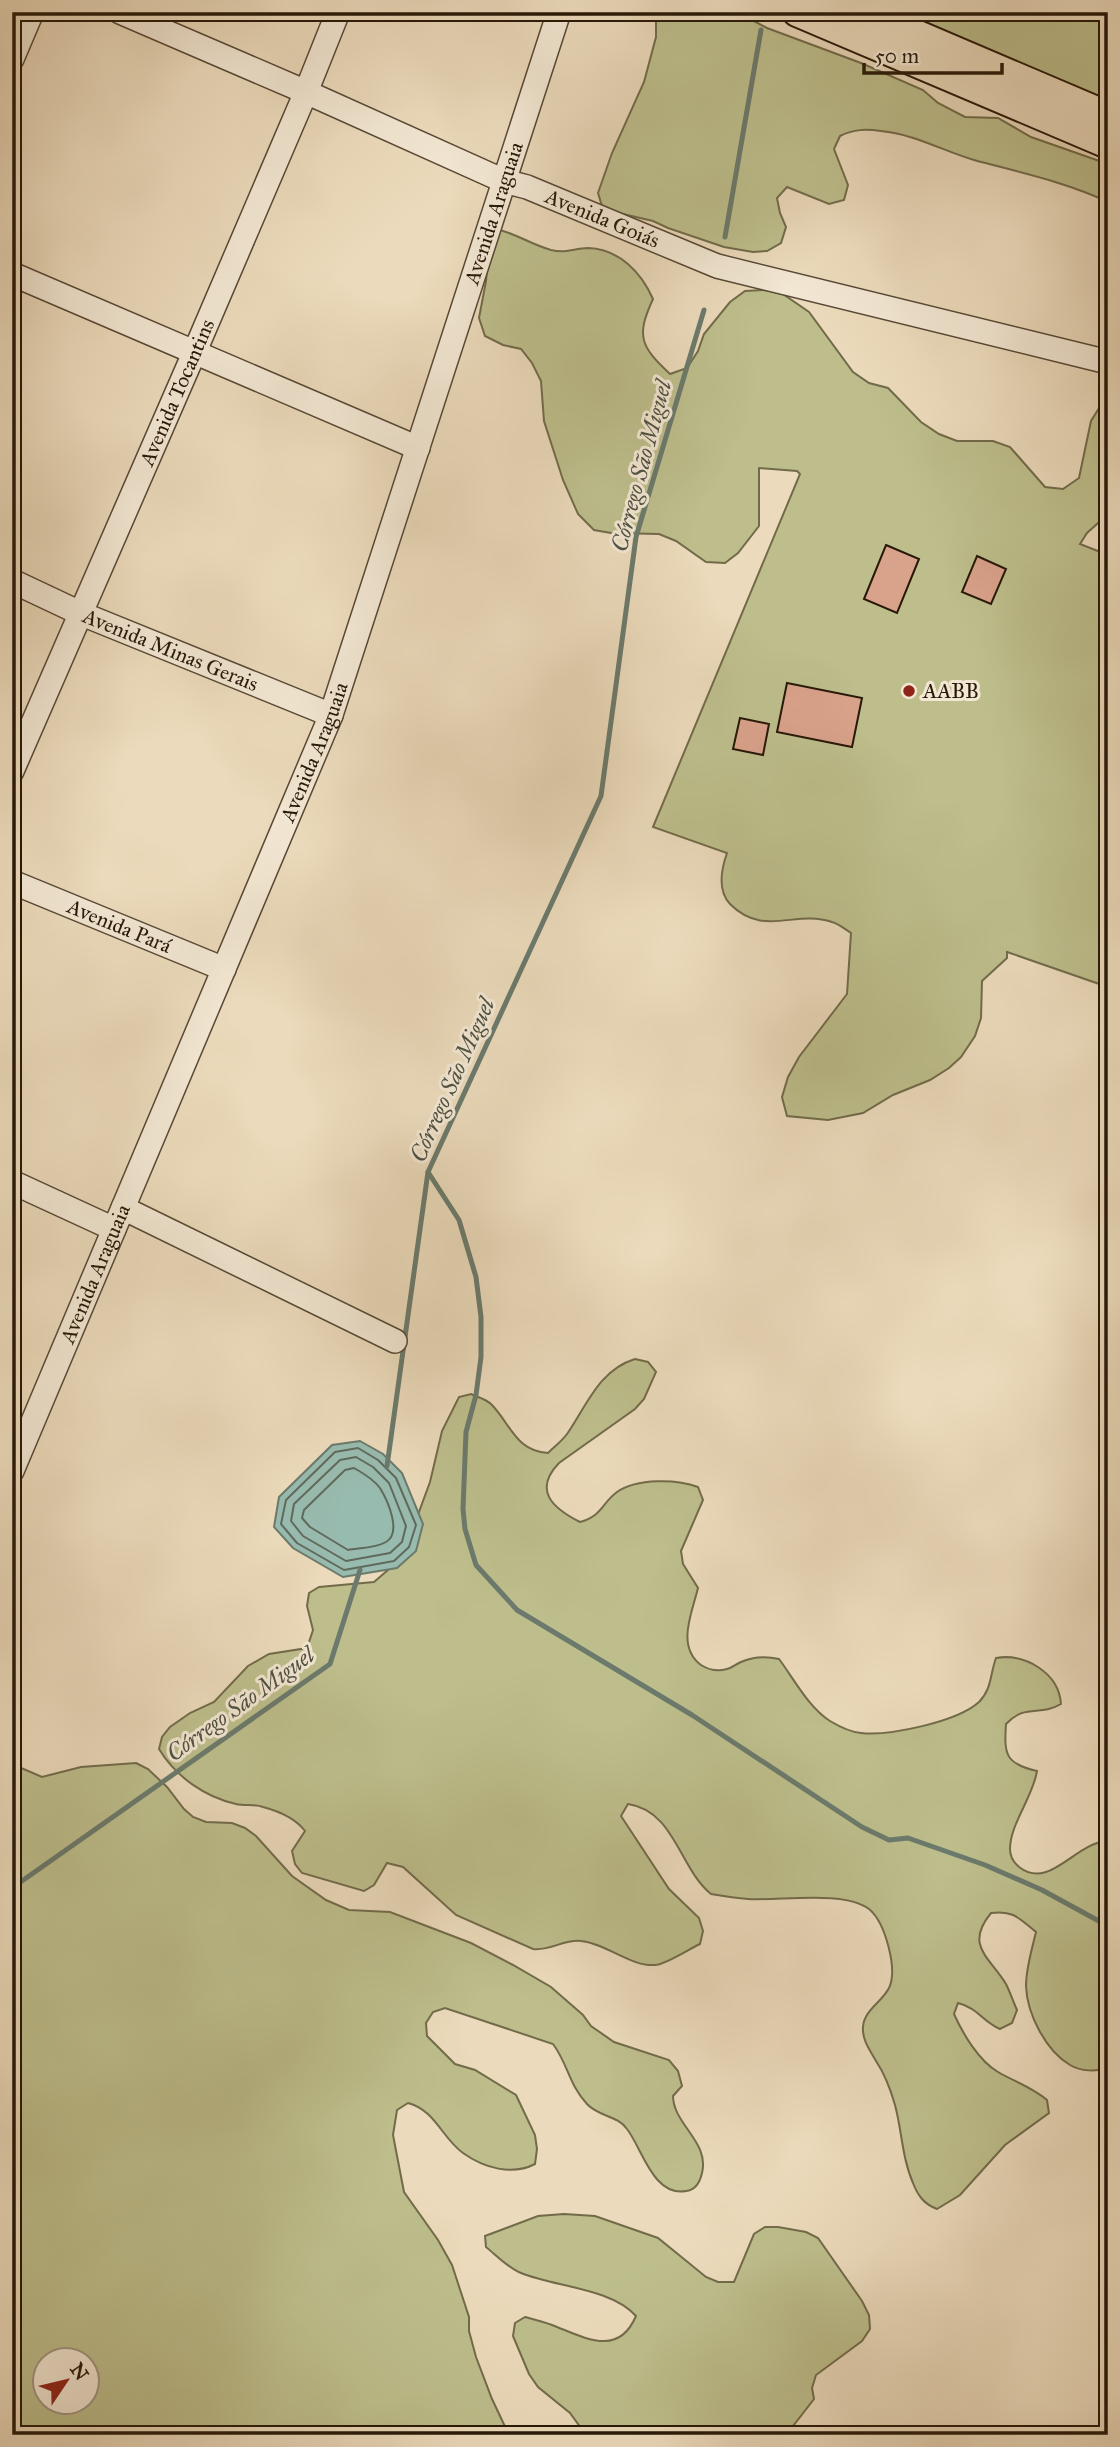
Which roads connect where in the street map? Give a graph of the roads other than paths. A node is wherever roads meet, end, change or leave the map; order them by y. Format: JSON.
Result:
{"nodes":[{"id":1,"x":32,"y":12,"type":"edge"},
{"id":2,"x":120,"y":12,"type":"edge"},
{"id":3,"x":338,"y":12,"type":"edge"},
{"id":4,"x":559,"y":12,"type":"edge"},
{"id":5,"x":797,"y":12,"type":"edge"},
{"id":6,"x":864,"y":12,"type":"edge"},
{"id":7,"x":12,"y":59,"type":"edge"},
{"id":8,"x":306,"y":92,"type":"junction"},
{"id":9,"x":1108,"y":116,"type":"edge"},
{"id":10,"x":1108,"y":144,"type":"edge"},
{"id":11,"x":504,"y":181,"type":"junction"},
{"id":12,"x":12,"y":274,"type":"edge"},
{"id":13,"x":195,"y":351,"type":"junction"},
{"id":14,"x":1108,"y":362,"type":"edge"},
{"id":15,"x":418,"y":448,"type":"junction"},
{"id":16,"x":12,"y":581,"type":"edge"},
{"id":17,"x":82,"y":614,"type":"junction"},
{"id":18,"x":331,"y":715,"type":"junction"},
{"id":19,"x":12,"y":771,"type":"edge"},
{"id":20,"x":12,"y":883,"type":"edge"},
{"id":21,"x":224,"y":969,"type":"junction"},
{"id":22,"x":12,"y":1182,"type":"edge"},
{"id":23,"x":119,"y":1218,"type":"junction"},
{"id":24,"x":395,"y":1342,"type":"dead end"},
{"id":25,"x":12,"y":1471,"type":"edge"}],
"edges":[{"from":1,"to":7,"type":"street"},
{"from":2,"to":8,"type":"street","name":"Avenida Goiás"},
{"from":3,"to":8,"type":"street","name":"Avenida Tocantins"},
{"from":4,"to":11,"type":"street","name":"Avenida Araguaia"},
{"from":5,"to":10,"type":"main road"},
{"from":6,"to":9,"type":"main road"},
{"from":8,"to":11,"type":"street","name":"Avenida Goiás"},
{"from":8,"to":13,"type":"street","name":"Avenida Tocantins"},
{"from":11,"to":14,"type":"street","name":"Avenida Goiás"},
{"from":11,"to":15,"type":"street","name":"Avenida Araguaia"},
{"from":12,"to":13,"type":"street"},
{"from":13,"to":15,"type":"street"},
{"from":13,"to":17,"type":"street","name":"Avenida Tocantins"},
{"from":15,"to":18,"type":"street","name":"Avenida Araguaia"},
{"from":16,"to":17,"type":"street","name":"Avenida Minas Gerais"},
{"from":17,"to":18,"type":"street","name":"Avenida Minas Gerais"},
{"from":17,"to":19,"type":"street","name":"Avenida Tocantins"},
{"from":18,"to":21,"type":"street","name":"Avenida Araguaia"},
{"from":20,"to":21,"type":"street","name":"Avenida Pará"},
{"from":21,"to":23,"type":"street","name":"Avenida Araguaia"},
{"from":22,"to":23,"type":"street"},
{"from":23,"to":24,"type":"street"},
{"from":23,"to":25,"type":"street","name":"Avenida Araguaia"}]}
